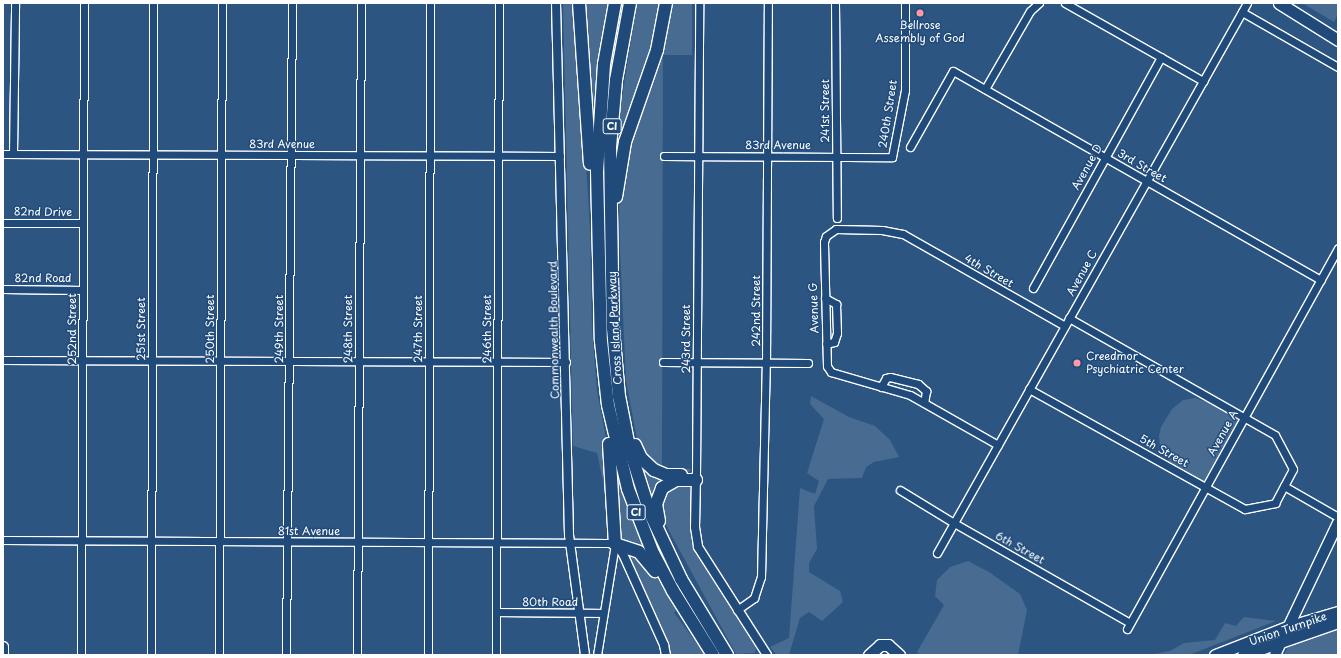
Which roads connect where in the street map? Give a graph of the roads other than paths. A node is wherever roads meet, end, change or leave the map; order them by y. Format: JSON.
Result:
{"nodes":[{"id":1,"x":15,"y":3,"type":"edge"},
{"id":2,"x":84,"y":3,"type":"edge"},
{"id":3,"x":153,"y":3,"type":"edge"},
{"id":4,"x":222,"y":3,"type":"edge"},
{"id":5,"x":292,"y":3,"type":"edge"},
{"id":6,"x":361,"y":3,"type":"edge"},
{"id":7,"x":430,"y":3,"type":"edge"},
{"id":8,"x":499,"y":3,"type":"edge"},
{"id":9,"x":556,"y":3,"type":"edge"},
{"id":10,"x":579,"y":3,"type":"edge"},
{"id":11,"x":615,"y":3,"type":"edge"},
{"id":12,"x":630,"y":3,"type":"edge"},
{"id":13,"x":699,"y":3,"type":"edge"},
{"id":14,"x":768,"y":3,"type":"edge"},
{"id":15,"x":835,"y":3,"type":"edge"},
{"id":16,"x":905,"y":3,"type":"edge"},
{"id":17,"x":1039,"y":3,"type":"edge"},
{"id":18,"x":1065,"y":3,"type":"edge"},
{"id":19,"x":1247,"y":3,"type":"edge"},
{"id":20,"x":1279,"y":3,"type":"edge"},
{"id":21,"x":667,"y":5,"type":"edge"},
{"id":22,"x":1242,"y":12,"type":"junction"},
{"id":23,"x":1337,"y":37,"type":"edge"},
{"id":24,"x":1161,"y":57,"type":"junction"},
{"id":25,"x":1338,"y":67,"type":"edge"},
{"id":26,"x":1203,"y":80,"type":"junction"},
{"id":27,"x":985,"y":89,"type":"junction"},
{"id":28,"x":910,"y":147,"type":"dead end"},
{"id":29,"x":3,"y":154,"type":"edge"},
{"id":30,"x":13,"y":154,"type":"junction"},
{"id":31,"x":83,"y":154,"type":"junction"},
{"id":32,"x":152,"y":154,"type":"junction"},
{"id":33,"x":222,"y":154,"type":"junction"},
{"id":34,"x":291,"y":154,"type":"junction"},
{"id":35,"x":360,"y":155,"type":"junction"},
{"id":36,"x":429,"y":155,"type":"junction"},
{"id":37,"x":499,"y":155,"type":"junction"},
{"id":38,"x":560,"y":156,"type":"junction"},
{"id":39,"x":664,"y":156,"type":"dead end"},
{"id":40,"x":698,"y":156,"type":"junction"},
{"id":41,"x":767,"y":156,"type":"junction"},
{"id":42,"x":836,"y":156,"type":"junction"},
{"id":43,"x":892,"y":157,"type":"joint"},
{"id":44,"x":1105,"y":158,"type":"junction"},
{"id":45,"x":1146,"y":181,"type":"junction"},
{"id":46,"x":836,"y":218,"type":"dead end"},
{"id":47,"x":3,"y":222,"type":"edge"},
{"id":48,"x":83,"y":223,"type":"junction"},
{"id":49,"x":824,"y":242,"type":"joint"},
{"id":50,"x":598,"y":244,"type":"junction"},
{"id":51,"x":1338,"y":249,"type":"edge"},
{"id":52,"x":611,"y":250,"type":"junction"},
{"id":53,"x":1321,"y":280,"type":"junction"},
{"id":54,"x":1033,"y":288,"type":"dead end"},
{"id":55,"x":3,"y":289,"type":"edge"},
{"id":56,"x":83,"y":290,"type":"junction"},
{"id":57,"x":825,"y":298,"type":"junction"},
{"id":58,"x":1069,"y":318,"type":"junction"},
{"id":59,"x":1065,"y":326,"type":"junction"},
{"id":60,"x":826,"y":344,"type":"junction"},
{"id":61,"x":3,"y":360,"type":"edge"},
{"id":62,"x":82,"y":360,"type":"junction"},
{"id":63,"x":152,"y":360,"type":"junction"},
{"id":64,"x":221,"y":360,"type":"junction"},
{"id":65,"x":290,"y":361,"type":"junction"},
{"id":66,"x":359,"y":361,"type":"junction"},
{"id":67,"x":428,"y":361,"type":"junction"},
{"id":68,"x":498,"y":362,"type":"junction"},
{"id":69,"x":566,"y":362,"type":"junction"},
{"id":70,"x":663,"y":362,"type":"dead end"},
{"id":71,"x":697,"y":363,"type":"junction"},
{"id":72,"x":766,"y":363,"type":"junction"},
{"id":73,"x":808,"y":363,"type":"dead end"},
{"id":74,"x":881,"y":387,"type":"junction"},
{"id":75,"x":1029,"y":389,"type":"junction"},
{"id":76,"x":619,"y":396,"type":"junction"},
{"id":77,"x":924,"y":403,"type":"junction"},
{"id":78,"x":608,"y":405,"type":"junction"},
{"id":79,"x":1244,"y":417,"type":"junction"},
{"id":80,"x":998,"y":445,"type":"junction"},
{"id":81,"x":696,"y":478,"type":"junction"},
{"id":82,"x":1284,"y":486,"type":"junction"},
{"id":83,"x":1206,"y":487,"type":"junction"},
{"id":84,"x":900,"y":490,"type":"dead end"},
{"id":85,"x":1338,"y":517,"type":"edge"},
{"id":86,"x":954,"y":523,"type":"junction"},
{"id":87,"x":1338,"y":523,"type":"edge"},
{"id":88,"x":3,"y":540,"type":"edge"},
{"id":89,"x":82,"y":541,"type":"junction"},
{"id":90,"x":151,"y":541,"type":"junction"},
{"id":91,"x":220,"y":541,"type":"junction"},
{"id":92,"x":289,"y":541,"type":"junction"},
{"id":93,"x":358,"y":542,"type":"junction"},
{"id":94,"x":428,"y":542,"type":"junction"},
{"id":95,"x":497,"y":542,"type":"junction"},
{"id":96,"x":570,"y":542,"type":"junction"},
{"id":97,"x":615,"y":544,"type":"junction"},
{"id":98,"x":937,"y":553,"type":"dead end"},
{"id":99,"x":689,"y":594,"type":"junction"},
{"id":100,"x":684,"y":610,"type":"junction"},
{"id":101,"x":738,"y":610,"type":"junction"},
{"id":102,"x":497,"y":612,"type":"junction"},
{"id":103,"x":603,"y":612,"type":"junction"},
{"id":104,"x":1338,"y":612,"type":"edge"},
{"id":105,"x":580,"y":613,"type":"junction"},
{"id":106,"x":1338,"y":622,"type":"edge"},
{"id":107,"x":1128,"y":626,"type":"joint"},
{"id":108,"x":1287,"y":627,"type":"junction"},
{"id":109,"x":1281,"y":641,"type":"junction"},
{"id":110,"x":3,"y":647,"type":"edge"},
{"id":111,"x":3,"y":655,"type":"edge"},
{"id":112,"x":81,"y":655,"type":"edge"},
{"id":113,"x":151,"y":655,"type":"edge"},
{"id":114,"x":219,"y":655,"type":"edge"},
{"id":115,"x":286,"y":655,"type":"edge"},
{"id":116,"x":357,"y":655,"type":"edge"},
{"id":117,"x":428,"y":655,"type":"edge"},
{"id":118,"x":496,"y":655,"type":"edge"},
{"id":119,"x":585,"y":655,"type":"edge"},
{"id":120,"x":597,"y":655,"type":"edge"},
{"id":121,"x":666,"y":655,"type":"edge"},
{"id":122,"x":713,"y":655,"type":"edge"},
{"id":123,"x":727,"y":655,"type":"edge"},
{"id":124,"x":767,"y":655,"type":"edge"},
{"id":125,"x":868,"y":655,"type":"edge"},
{"id":126,"x":899,"y":655,"type":"edge"},
{"id":127,"x":1215,"y":655,"type":"edge"},
{"id":128,"x":1243,"y":655,"type":"edge"},
{"id":129,"x":1275,"y":655,"type":"edge"}],
"edges":[{"from":1,"to":30,"type":"street"},
{"from":2,"to":31,"type":"street","name":"252nd Street"},
{"from":3,"to":32,"type":"street","name":"251st Street"},
{"from":4,"to":33,"type":"street","name":"250th Street"},
{"from":5,"to":34,"type":"street","name":"249th Street"},
{"from":6,"to":35,"type":"street","name":"248th Street"},
{"from":7,"to":36,"type":"street","name":"247th Street"},
{"from":8,"to":37,"type":"street","name":"246th Street"},
{"from":9,"to":38,"type":"street","name":"Commonwealth Boulevard"},
{"from":10,"to":50,"type":"highway"},
{"from":11,"to":50,"type":"highway","name":"Cross Island Parkway","number":"CI"},
{"from":12,"to":52,"type":"highway","name":"Cross Island Parkway","number":"CI"},
{"from":13,"to":40,"type":"street","name":"243rd Street"},
{"from":14,"to":41,"type":"street","name":"242nd Street"},
{"from":15,"to":42,"type":"street","name":"241st Street"},
{"from":16,"to":43,"type":"street","name":"240th Street"},
{"from":17,"to":27,"type":"street"},
{"from":18,"to":24,"type":"street"},
{"from":19,"to":22,"type":"street","name":"Avenue C"},
{"from":20,"to":23,"type":"main road"},
{"from":21,"to":52,"type":"highway"},
{"from":22,"to":25,"type":"street"},
{"from":22,"to":26,"type":"street","name":"Avenue C"},
{"from":24,"to":26,"type":"street"},
{"from":24,"to":44,"type":"street","name":"Avenue D"},
{"from":26,"to":45,"type":"street","name":"Avenue C"},
{"from":27,"to":28,"type":"street","name":"3rd Street"},
{"from":27,"to":44,"type":"street","name":"3rd Street"},
{"from":29,"to":30,"type":"street","name":"83rd Avenue"},
{"from":30,"to":31,"type":"street","name":"83rd Avenue"},
{"from":31,"to":32,"type":"street","name":"83rd Avenue"},
{"from":31,"to":48,"type":"street","name":"252nd Street"},
{"from":32,"to":33,"type":"street","name":"83rd Avenue"},
{"from":32,"to":63,"type":"street","name":"251st Street"},
{"from":33,"to":34,"type":"street","name":"83rd Avenue"},
{"from":33,"to":64,"type":"street","name":"250th Street"},
{"from":34,"to":35,"type":"street","name":"83rd Avenue"},
{"from":34,"to":65,"type":"street","name":"249th Street"},
{"from":35,"to":36,"type":"street","name":"83rd Avenue"},
{"from":35,"to":66,"type":"street","name":"248th Street"},
{"from":36,"to":37,"type":"street","name":"83rd Avenue"},
{"from":36,"to":67,"type":"street","name":"247th Street"},
{"from":37,"to":38,"type":"street","name":"83rd Avenue"},
{"from":37,"to":68,"type":"street","name":"246th Street"},
{"from":38,"to":69,"type":"street","name":"Commonwealth Boulevard"},
{"from":39,"to":40,"type":"street","name":"83rd Avenue"},
{"from":40,"to":41,"type":"street","name":"83rd Avenue"},
{"from":40,"to":71,"type":"street","name":"243rd Street"},
{"from":41,"to":42,"type":"street","name":"83rd Avenue"},
{"from":41,"to":72,"type":"street","name":"242nd Street"},
{"from":42,"to":43,"type":"street","name":"83rd Avenue"},
{"from":42,"to":46,"type":"street","name":"241st Street"},
{"from":44,"to":45,"type":"street","name":"3rd Street"},
{"from":44,"to":54,"type":"street","name":"Avenue D"},
{"from":45,"to":53,"type":"street","name":"3rd Street"},
{"from":45,"to":58,"type":"street","name":"Avenue C"},
{"from":47,"to":48,"type":"street","name":"82nd Drive"},
{"from":48,"to":56,"type":"street","name":"252nd Street"},
{"from":49,"to":57,"type":"street","name":"Avenue G"},
{"from":49,"to":59,"type":"street","name":"4th Street"},
{"from":50,"to":78,"type":"highway","name":"Cross Island Parkway","number":"CI"},
{"from":51,"to":53,"type":"street","name":"Avenue A"},
{"from":52,"to":76,"type":"highway","name":"Cross Island Parkway","number":"CI"},
{"from":53,"to":79,"type":"street","name":"Avenue A"},
{"from":55,"to":56,"type":"street","name":"82nd Road"},
{"from":56,"to":62,"type":"street","name":"252nd Street"},
{"from":57,"to":60,"type":"street","name":"Avenue G"},
{"from":57,"to":60,"type":"street"},
{"from":58,"to":59,"type":"street","name":"Avenue C"},
{"from":58,"to":79,"type":"street"},
{"from":59,"to":75,"type":"street","name":"Avenue C"},
{"from":60,"to":74,"type":"street","name":"Avenue G"},
{"from":61,"to":62,"type":"street"},
{"from":62,"to":63,"type":"street"},
{"from":62,"to":89,"type":"street","name":"252nd Street"},
{"from":63,"to":64,"type":"street"},
{"from":63,"to":90,"type":"street","name":"251st Street"},
{"from":64,"to":65,"type":"street"},
{"from":64,"to":91,"type":"street","name":"250th Street"},
{"from":65,"to":66,"type":"street"},
{"from":65,"to":92,"type":"street","name":"249th Street"},
{"from":66,"to":67,"type":"street"},
{"from":66,"to":93,"type":"street","name":"248th Street"},
{"from":67,"to":68,"type":"street"},
{"from":67,"to":94,"type":"street","name":"247th Street"},
{"from":68,"to":69,"type":"street"},
{"from":68,"to":95,"type":"street","name":"246th Street"},
{"from":69,"to":96,"type":"street","name":"Commonwealth Boulevard"},
{"from":70,"to":71,"type":"street"},
{"from":71,"to":72,"type":"street"},
{"from":71,"to":81,"type":"street","name":"243rd Street"},
{"from":72,"to":73,"type":"street"},
{"from":72,"to":101,"type":"street","name":"242nd Street"},
{"from":74,"to":77,"type":"street"},
{"from":74,"to":77,"type":"street"},
{"from":75,"to":80,"type":"street","name":"Avenue C"},
{"from":75,"to":83,"type":"street","name":"5th Street"},
{"from":76,"to":81,"type":"highway"},
{"from":76,"to":99,"type":"highway","name":"Cross Island Parkway","number":"CI"},
{"from":77,"to":80,"type":"street"},
{"from":78,"to":97,"type":"highway"},
{"from":78,"to":100,"type":"highway","name":"Cross Island Parkway","number":"CI"},
{"from":79,"to":82,"type":"street"},
{"from":79,"to":83,"type":"street","name":"Avenue A"},
{"from":80,"to":86,"type":"street","name":"Avenue C"},
{"from":81,"to":99,"type":"highway"},
{"from":81,"to":101,"type":"street","name":"243rd Street"},
{"from":82,"to":83,"type":"street","name":"5th Street"},
{"from":82,"to":85,"type":"street"},
{"from":83,"to":107,"type":"street","name":"Avenue A"},
{"from":84,"to":86,"type":"street","name":"6th Street"},
{"from":86,"to":98,"type":"street","name":"Avenue C"},
{"from":86,"to":107,"type":"street","name":"6th Street"},
{"from":87,"to":108,"type":"main road"},
{"from":88,"to":89,"type":"street","name":"81st Avenue"},
{"from":89,"to":90,"type":"street","name":"81st Avenue"},
{"from":89,"to":112,"type":"street","name":"252nd Street"},
{"from":90,"to":91,"type":"street","name":"81st Avenue"},
{"from":90,"to":113,"type":"street","name":"251st Street"},
{"from":91,"to":92,"type":"street","name":"81st Avenue"},
{"from":91,"to":114,"type":"street","name":"250th Street"},
{"from":92,"to":93,"type":"street","name":"81st Avenue"},
{"from":92,"to":115,"type":"street","name":"249th Street"},
{"from":93,"to":94,"type":"street","name":"81st Avenue"},
{"from":93,"to":116,"type":"street","name":"248th Street"},
{"from":94,"to":95,"type":"street","name":"81st Avenue"},
{"from":94,"to":117,"type":"street","name":"247th Street"},
{"from":95,"to":96,"type":"street","name":"81st Avenue"},
{"from":95,"to":102,"type":"street","name":"246th Street"},
{"from":96,"to":97,"type":"street","name":"81st Avenue"},
{"from":96,"to":105,"type":"street","name":"Commonwealth Boulevard"},
{"from":97,"to":100,"type":"highway"},
{"from":97,"to":103,"type":"street"},
{"from":97,"to":121,"type":"street"},
{"from":99,"to":123,"type":"highway","name":"Cross Island Parkway","number":"CI"},
{"from":100,"to":122,"type":"highway","name":"Cross Island Parkway","number":"CI"},
{"from":101,"to":124,"type":"street","name":"243rd Street"},
{"from":102,"to":105,"type":"street","name":"80th Road"},
{"from":102,"to":118,"type":"street","name":"246th Street"},
{"from":103,"to":105,"type":"street","name":"80th Road"},
{"from":103,"to":120,"type":"street"},
{"from":104,"to":108,"type":"main road","name":"Union Turnpike"},
{"from":105,"to":119,"type":"street","name":"Commonwealth Boulevard"},
{"from":106,"to":109,"type":"main road","name":"Union Turnpike"},
{"from":108,"to":109,"type":"main road"},
{"from":108,"to":127,"type":"main road","name":"Union Turnpike"},
{"from":109,"to":128,"type":"main road","name":"Union Turnpike"},
{"from":109,"to":129,"type":"main road"},
{"from":110,"to":111,"type":"main road"},
{"from":125,"to":126,"type":"main road"}]}
